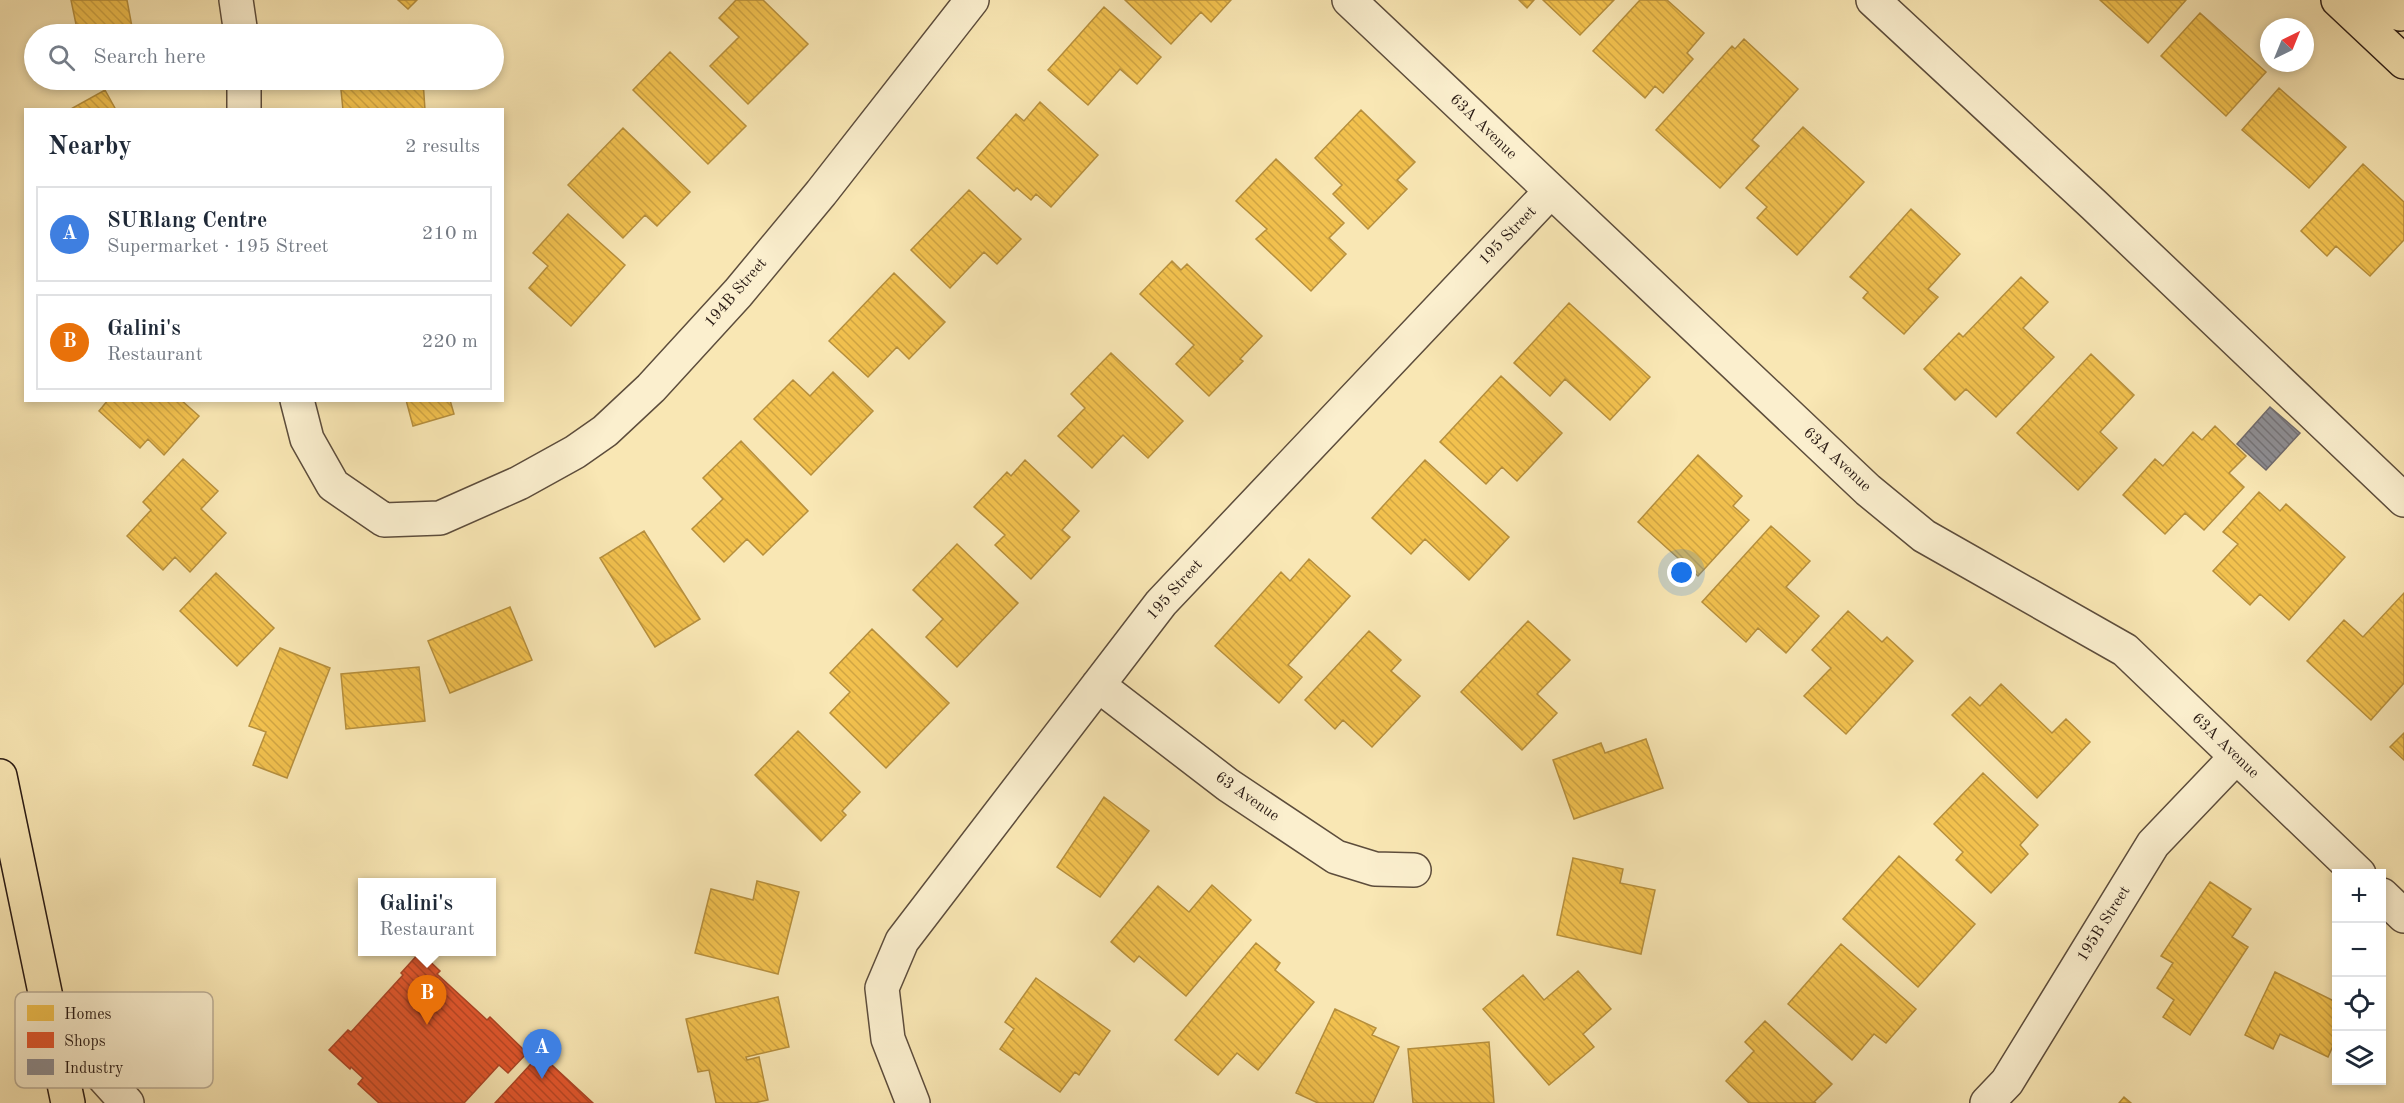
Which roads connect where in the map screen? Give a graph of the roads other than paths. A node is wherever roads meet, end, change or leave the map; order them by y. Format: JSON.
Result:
{"nodes":[{"id":1,"x":236,"y":0,"type":"edge"},
{"id":2,"x":972,"y":0,"type":"edge"},
{"id":3,"x":1349,"y":0,"type":"edge"},
{"id":4,"x":1873,"y":0,"type":"edge"},
{"id":5,"x":2338,"y":0,"type":"edge"},
{"id":6,"x":2360,"y":0,"type":"edge"},
{"id":7,"x":2404,"y":13,"type":"edge"},
{"id":8,"x":240,"y":24,"type":"edge"},
{"id":9,"x":2404,"y":62,"type":"edge"},
{"id":10,"x":244,"y":90,"type":"edge"},
{"id":11,"x":244,"y":108,"type":"edge"},
{"id":12,"x":1551,"y":192,"type":"junction"},
{"id":13,"x":298,"y":402,"type":"edge"},
{"id":14,"x":2404,"y":500,"type":"edge"},
{"id":15,"x":1098,"y":685,"type":"junction"},
{"id":16,"x":2236,"y":757,"type":"junction"},
{"id":17,"x":0,"y":776,"type":"edge"},
{"id":18,"x":2355,"y":869,"type":"edge"},
{"id":19,"x":1413,"y":870,"type":"dead end"},
{"id":20,"x":2386,"y":899,"type":"edge"},
{"id":21,"x":2404,"y":916,"type":"edge"},
{"id":22,"x":45,"y":992,"type":"edge"},
{"id":23,"x":65,"y":1088,"type":"edge"},
{"id":24,"x":113,"y":1088,"type":"edge"},
{"id":25,"x":68,"y":1103,"type":"edge"},
{"id":26,"x":127,"y":1103,"type":"edge"},
{"id":27,"x":913,"y":1103,"type":"edge"},
{"id":28,"x":1987,"y":1103,"type":"edge"}],
"edges":[{"from":1,"to":8,"type":"street"},
{"from":2,"to":13,"type":"street","name":"194B Street"},
{"from":3,"to":12,"type":"street","name":"63A Avenue"},
{"from":4,"to":14,"type":"street"},
{"from":5,"to":9,"type":"main road"},
{"from":6,"to":7,"type":"main road"},
{"from":10,"to":11,"type":"street"},
{"from":12,"to":15,"type":"street","name":"195 Street"},
{"from":12,"to":16,"type":"street","name":"63A Avenue"},
{"from":15,"to":19,"type":"street","name":"63 Avenue"},
{"from":15,"to":27,"type":"street","name":"195 Street"},
{"from":16,"to":18,"type":"street","name":"63A Avenue"},
{"from":16,"to":28,"type":"street","name":"195B Street"},
{"from":17,"to":22,"type":"main road"},
{"from":20,"to":21,"type":"street"},
{"from":23,"to":25,"type":"main road"},
{"from":24,"to":26,"type":"street"}]}
